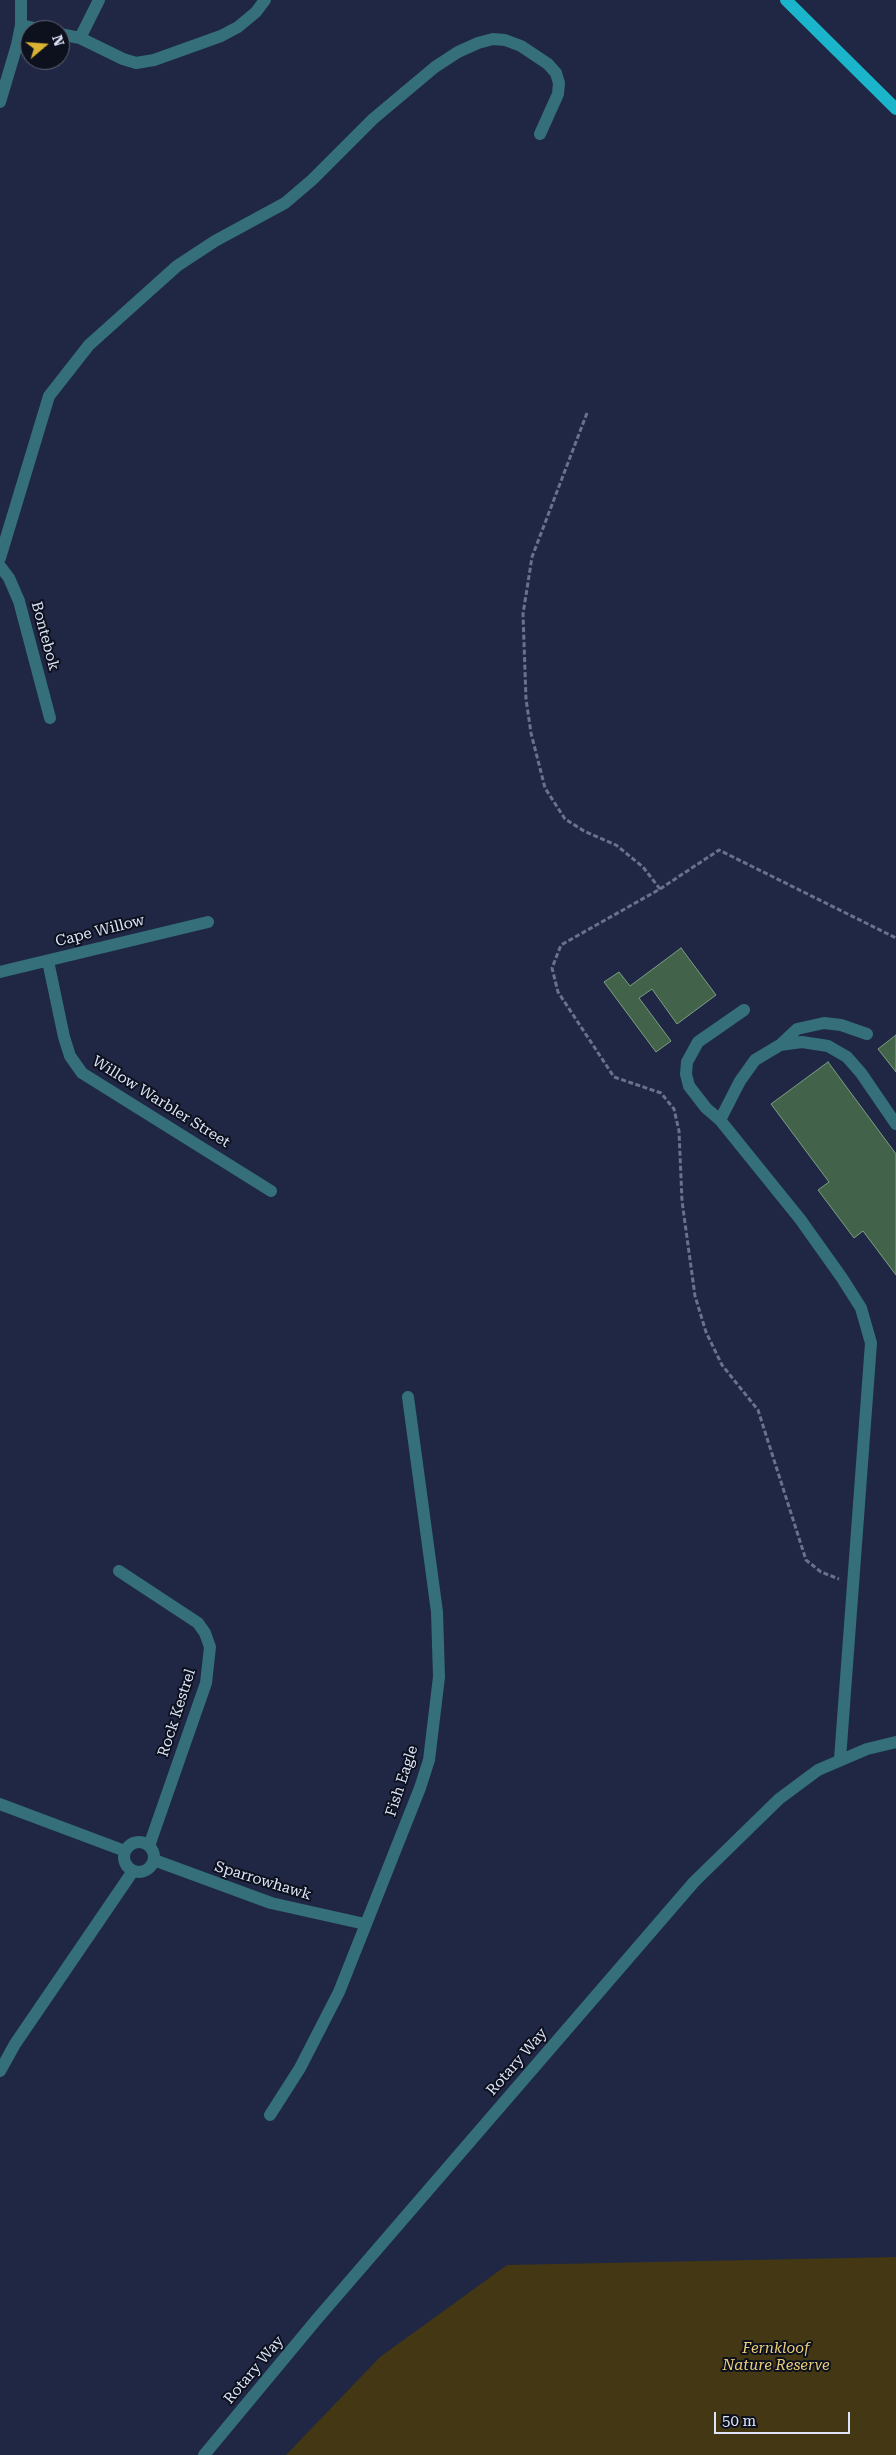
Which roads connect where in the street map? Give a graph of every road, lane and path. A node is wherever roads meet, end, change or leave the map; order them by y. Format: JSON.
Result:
{"nodes":[{"id":1,"x":21,"y":0,"type":"edge"},
{"id":2,"x":98,"y":0,"type":"edge"},
{"id":3,"x":265,"y":0,"type":"edge"},
{"id":4,"x":786,"y":0,"type":"edge"},
{"id":5,"x":21,"y":20,"type":"edge"},
{"id":6,"x":20,"y":30,"type":"edge"},
{"id":7,"x":70,"y":36,"type":"edge"},
{"id":8,"x":80,"y":38,"type":"junction"},
{"id":9,"x":0,"y":102,"type":"edge"},
{"id":10,"x":896,"y":109,"type":"edge"},
{"id":11,"x":540,"y":134,"type":"dead end"},
{"id":12,"x":588,"y":413,"type":"dead end"},
{"id":13,"x":0,"y":558,"type":"edge"},
{"id":14,"x":0,"y":566,"type":"edge"},
{"id":15,"x":50,"y":718,"type":"dead end"},
{"id":16,"x":660,"y":889,"type":"junction"},
{"id":17,"x":208,"y":922,"type":"dead end"},
{"id":18,"x":896,"y":938,"type":"edge"},
{"id":19,"x":48,"y":961,"type":"junction"},
{"id":20,"x":0,"y":972,"type":"edge"},
{"id":21,"x":744,"y":1010,"type":"dead end"},
{"id":22,"x":867,"y":1034,"type":"dead end"},
{"id":23,"x":780,"y":1045,"type":"junction"},
{"id":24,"x":720,"y":1120,"type":"junction"},
{"id":25,"x":896,"y":1124,"type":"edge"},
{"id":26,"x":271,"y":1191,"type":"dead end"},
{"id":27,"x":408,"y":1398,"type":"dead end"},
{"id":28,"x":119,"y":1571,"type":"dead end"},
{"id":29,"x":854,"y":1585,"type":"junction"},
{"id":30,"x":896,"y":1742,"type":"edge"},
{"id":31,"x":840,"y":1758,"type":"junction"},
{"id":32,"x":0,"y":1804,"type":"edge"},
{"id":33,"x":149,"y":1846,"type":"junction"},
{"id":34,"x":125,"y":1851,"type":"junction"},
{"id":35,"x":154,"y":1860,"type":"junction"},
{"id":36,"x":133,"y":1871,"type":"junction"},
{"id":37,"x":365,"y":1924,"type":"junction"},
{"id":38,"x":0,"y":2071,"type":"edge"},
{"id":39,"x":270,"y":2115,"type":"dead end"},
{"id":40,"x":204,"y":2455,"type":"edge"}],
"edges":[{"from":1,"to":5,"type":"street"},
{"from":2,"to":8,"type":"street"},
{"from":3,"to":8,"type":"street"},
{"from":4,"to":10,"type":"main road"},
{"from":6,"to":9,"type":"street"},
{"from":7,"to":8,"type":"street"},
{"from":11,"to":13,"type":"street"},
{"from":12,"to":16,"type":"path"},
{"from":14,"to":15,"type":"street","name":"Bontebok"},
{"from":16,"to":18,"type":"path"},
{"from":16,"to":29,"type":"path"},
{"from":17,"to":19,"type":"street","name":"Cape Willow"},
{"from":19,"to":20,"type":"street","name":"Cape Willow"},
{"from":19,"to":26,"type":"street","name":"Willow Warbler Street"},
{"from":21,"to":24,"type":"street"},
{"from":22,"to":23,"type":"street"},
{"from":23,"to":24,"type":"street"},
{"from":23,"to":25,"type":"street"},
{"from":24,"to":29,"type":"street"},
{"from":27,"to":37,"type":"street","name":"Fish Eagle"},
{"from":28,"to":33,"type":"street","name":"Rock Kestrel"},
{"from":29,"to":31,"type":"street"},
{"from":30,"to":31,"type":"street","name":"Rotary Way"},
{"from":31,"to":40,"type":"street","name":"Rotary Way"},
{"from":32,"to":34,"type":"street"},
{"from":33,"to":34,"type":"street"},
{"from":33,"to":35,"type":"street"},
{"from":34,"to":36,"type":"street"},
{"from":35,"to":36,"type":"street"},
{"from":35,"to":37,"type":"street","name":"Sparrowhawk"},
{"from":36,"to":38,"type":"street"},
{"from":37,"to":39,"type":"street","name":"Fish Eagle"}]}
